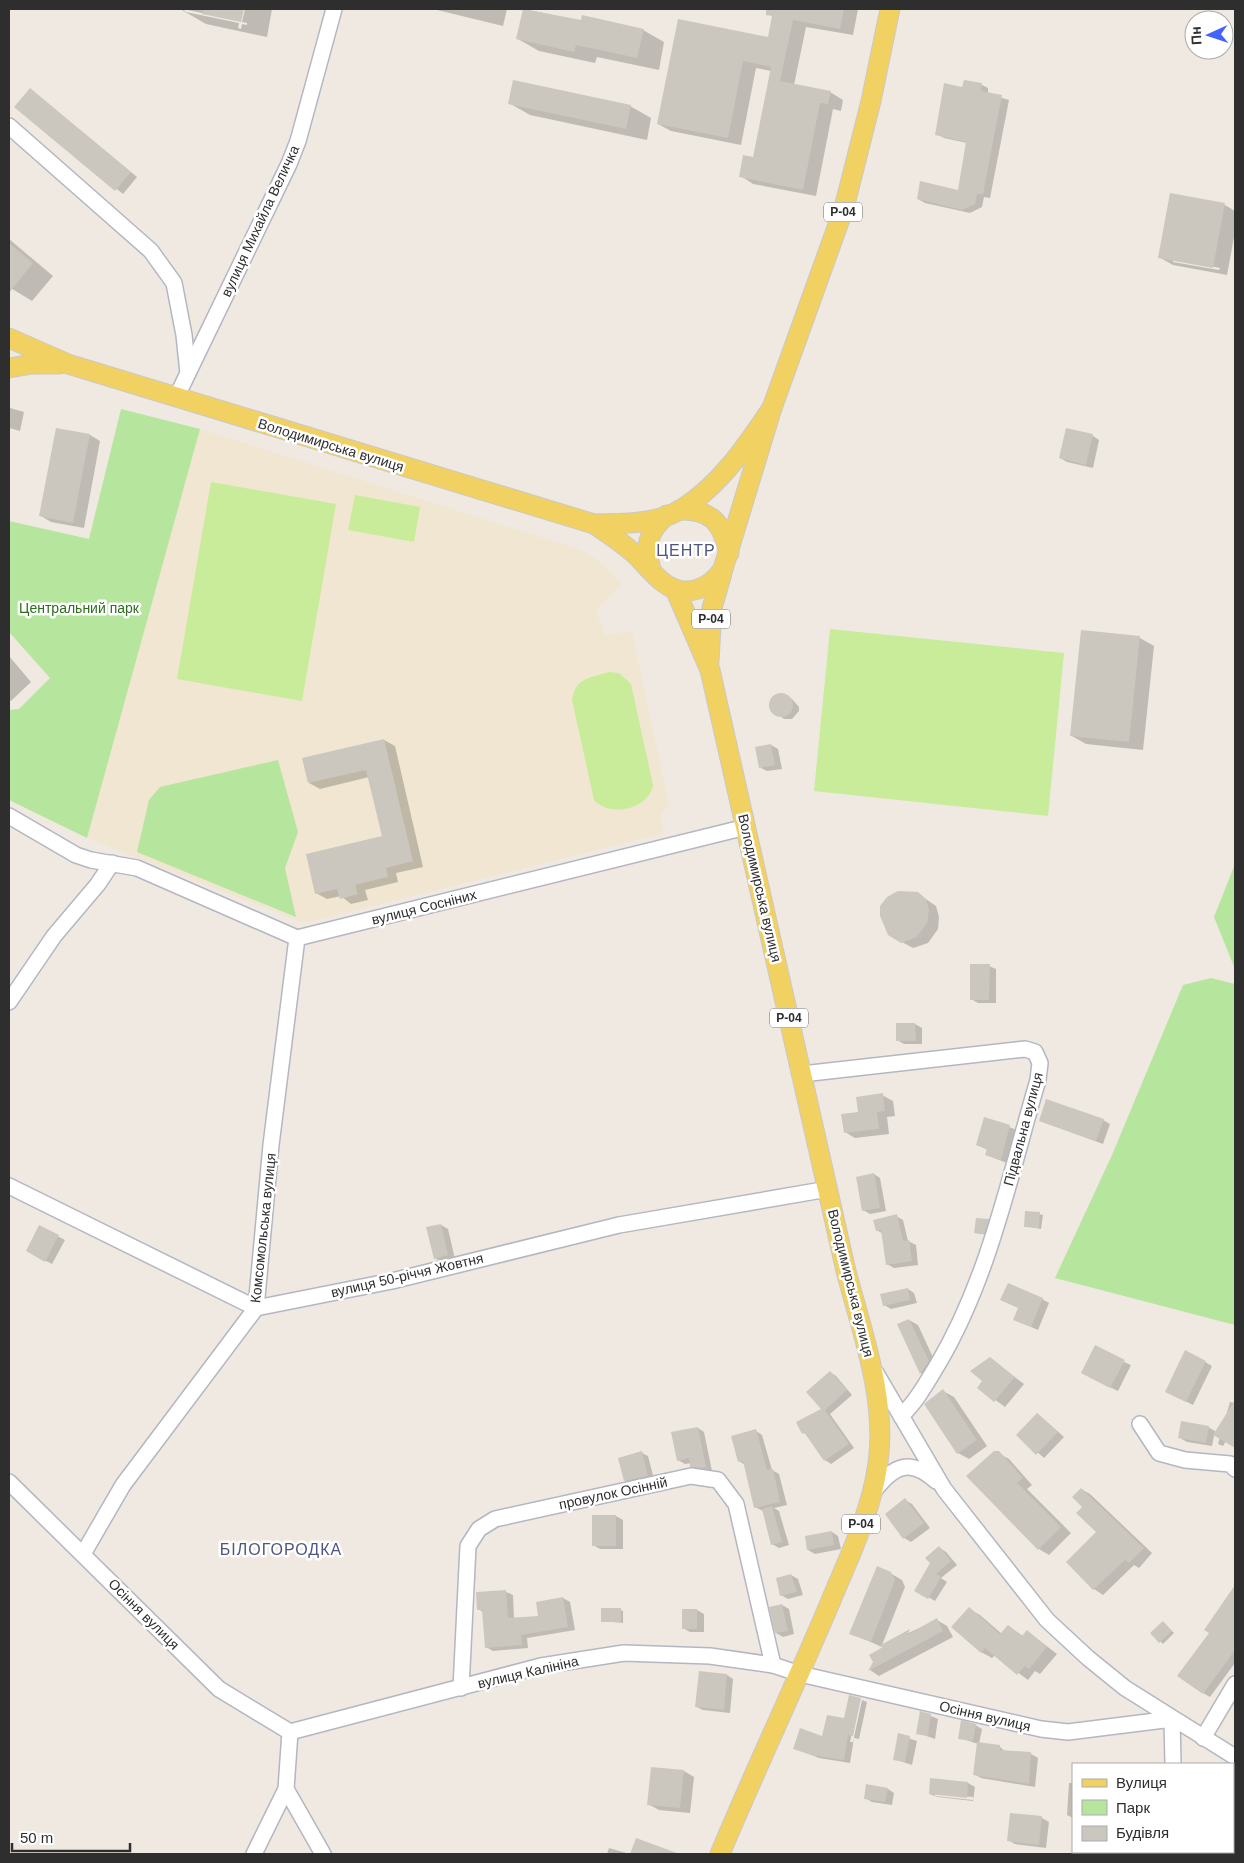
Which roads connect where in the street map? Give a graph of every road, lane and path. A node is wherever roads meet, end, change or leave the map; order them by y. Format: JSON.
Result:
{"nodes":[{"id":1,"x":334,"y":9,"type":"edge"},
{"id":2,"x":890,"y":9,"type":"edge"},
{"id":3,"x":9,"y":126,"type":"edge"},
{"id":4,"x":9,"y":338,"type":"edge"},
{"id":5,"x":68,"y":364,"type":"junction"},
{"id":6,"x":9,"y":367,"type":"edge"},
{"id":7,"x":188,"y":375,"type":"junction"},
{"id":8,"x":176,"y":398,"type":"junction"},
{"id":9,"x":772,"y":408,"type":"junction"},
{"id":10,"x":674,"y":512,"type":"junction"},
{"id":11,"x":594,"y":524,"type":"junction"},
{"id":12,"x":726,"y":561,"type":"junction"},
{"id":13,"x":651,"y":569,"type":"junction"},
{"id":14,"x":675,"y":589,"type":"junction"},
{"id":15,"x":710,"y":670,"type":"junction"},
{"id":16,"x":9,"y":816,"type":"edge"},
{"id":17,"x":746,"y":827,"type":"junction"},
{"id":18,"x":112,"y":864,"type":"junction"},
{"id":19,"x":296,"y":938,"type":"junction"},
{"id":20,"x":9,"y":1002,"type":"edge"},
{"id":21,"x":802,"y":1074,"type":"junction"},
{"id":22,"x":9,"y":1186,"type":"edge"},
{"id":23,"x":828,"y":1189,"type":"junction"},
{"id":24,"x":256,"y":1308,"type":"junction"},
{"id":25,"x":871,"y":1366,"type":"junction"},
{"id":26,"x":901,"y":1416,"type":"junction"},
{"id":27,"x":1140,"y":1424,"type":"dead end"},
{"id":28,"x":1235,"y":1469,"type":"edge"},
{"id":29,"x":9,"y":1482,"type":"edge"},
{"id":30,"x":941,"y":1486,"type":"junction"},
{"id":31,"x":870,"y":1496,"type":"junction"},
{"id":32,"x":82,"y":1554,"type":"junction"},
{"id":33,"x":773,"y":1665,"type":"junction"},
{"id":34,"x":800,"y":1674,"type":"junction"},
{"id":35,"x":1235,"y":1684,"type":"edge"},
{"id":36,"x":461,"y":1688,"type":"junction"},
{"id":37,"x":1172,"y":1719,"type":"junction"},
{"id":38,"x":290,"y":1732,"type":"junction"},
{"id":39,"x":1203,"y":1738,"type":"junction"},
{"id":40,"x":1235,"y":1757,"type":"edge"},
{"id":41,"x":1173,"y":1763,"type":"edge"},
{"id":42,"x":286,"y":1789,"type":"junction"},
{"id":43,"x":254,"y":1854,"type":"edge"},
{"id":44,"x":324,"y":1854,"type":"edge"},
{"id":45,"x":720,"y":1854,"type":"edge"}],
"edges":[{"from":1,"to":7,"type":"street","name":"вулиця Михайла Величка"},
{"from":2,"to":9,"type":"main road","number":"Р-04"},
{"from":3,"to":7,"type":"street"},
{"from":4,"to":5,"type":"main road","name":"Володимирська вулиця"},
{"from":4,"to":6,"type":"main road"},
{"from":5,"to":6,"type":"main road","name":"Володимирська вулиця"},
{"from":5,"to":8,"type":"main road","name":"Володимирська вулиця"},
{"from":7,"to":8,"type":"street","name":"вулиця Михайла Величка"},
{"from":8,"to":11,"type":"main road","name":"Володимирська вулиця"},
{"from":9,"to":10,"type":"main road","number":"Р-04"},
{"from":9,"to":12,"type":"main road","number":"Р-04"},
{"from":10,"to":11,"type":"main road"},
{"from":10,"to":12,"type":"main road"},
{"from":10,"to":13,"type":"main road","number":"Р-04"},
{"from":11,"to":13,"type":"main road"},
{"from":12,"to":14,"type":"main road"},
{"from":12,"to":15,"type":"main road","name":"Володимирська вулиця","number":"Р-04"},
{"from":13,"to":14,"type":"main road","number":"Р-04"},
{"from":14,"to":15,"type":"main road","name":"Володимирська вулиця","number":"Р-04"},
{"from":15,"to":17,"type":"main road","name":"Володимирська вулиця","number":"Р-04"},
{"from":16,"to":18,"type":"street"},
{"from":17,"to":19,"type":"street","name":"вулиця Сосніних"},
{"from":17,"to":21,"type":"main road","name":"Володимирська вулиця","number":"Р-04"},
{"from":18,"to":19,"type":"street"},
{"from":18,"to":20,"type":"street"},
{"from":19,"to":24,"type":"street","name":"Комсомольська вулиця"},
{"from":21,"to":23,"type":"main road","name":"Володимирська вулиця","number":"Р-04"},
{"from":21,"to":26,"type":"street","name":"Підвальна вулиця"},
{"from":22,"to":24,"type":"street"},
{"from":23,"to":24,"type":"street","name":"вулиця 50-річчя Жовтня"},
{"from":23,"to":25,"type":"main road","name":"Володимирська вулиця","number":"Р-04"},
{"from":24,"to":32,"type":"street","name":"Комсомольська вулиця"},
{"from":25,"to":26,"type":"street","name":"Володимирська вулиця"},
{"from":25,"to":31,"type":"main road","number":"Р-04"},
{"from":26,"to":30,"type":"street","name":"Володимирська вулиця"},
{"from":27,"to":28,"type":"street"},
{"from":29,"to":32,"type":"street","name":"Осіння вулиця"},
{"from":30,"to":31,"type":"street"},
{"from":30,"to":37,"type":"street","name":"Володимирська вулиця"},
{"from":31,"to":34,"type":"main road","number":"Р-04"},
{"from":32,"to":38,"type":"street","name":"Осіння вулиця"},
{"from":33,"to":34,"type":"street","name":"вулиця Калініна"},
{"from":33,"to":36,"type":"street","name":"вулиця Калініна"},
{"from":33,"to":36,"type":"street","name":"провулок Осінній"},
{"from":34,"to":37,"type":"street","name":"Осіння вулиця"},
{"from":34,"to":45,"type":"main road","number":"Р-04"},
{"from":35,"to":39,"type":"street"},
{"from":36,"to":38,"type":"street","name":"вулиця Калініна"},
{"from":37,"to":39,"type":"street","name":"Володимирська вулиця"},
{"from":37,"to":41,"type":"street"},
{"from":38,"to":42,"type":"street"},
{"from":39,"to":40,"type":"street","name":"Володимирська вулиця"},
{"from":42,"to":43,"type":"street"},
{"from":42,"to":44,"type":"street"}]}
